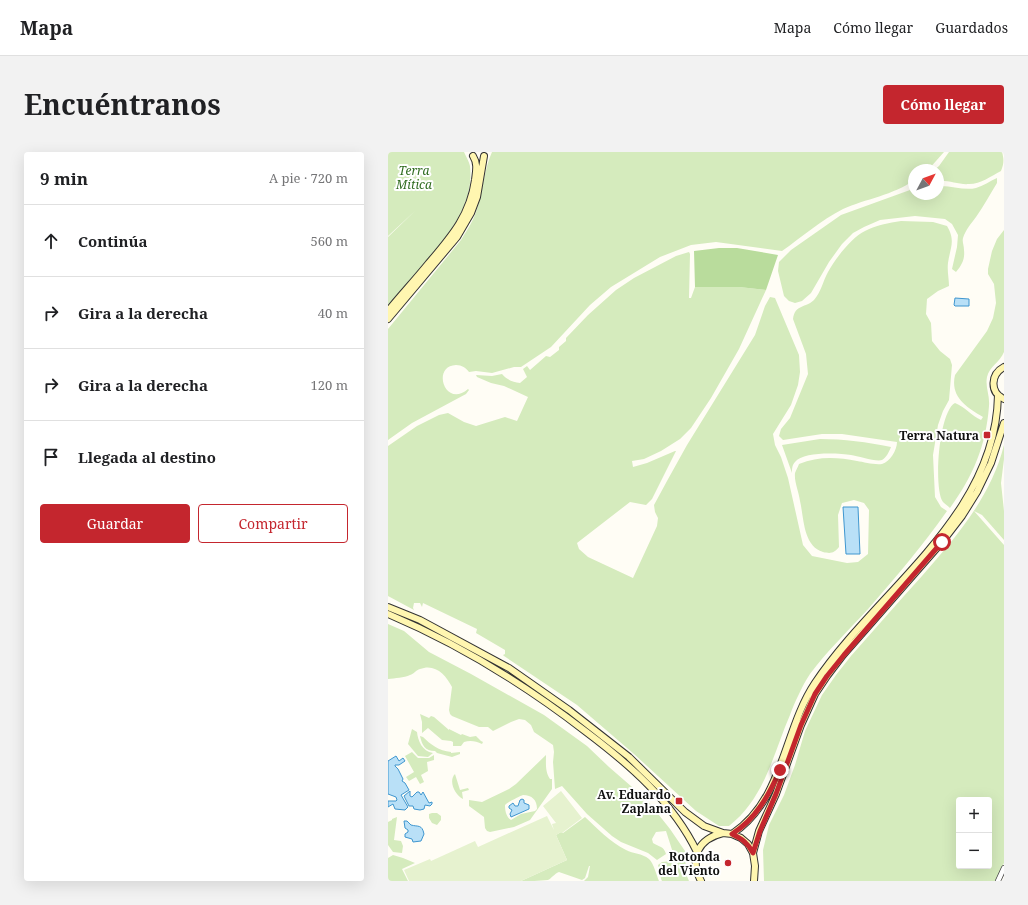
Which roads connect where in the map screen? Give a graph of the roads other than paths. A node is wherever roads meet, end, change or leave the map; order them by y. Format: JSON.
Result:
{"nodes":[{"id":1,"x":472,"y":154,"type":"edge"},
{"id":2,"x":485,"y":154,"type":"edge"},
{"id":3,"x":388,"y":311,"type":"edge"},
{"id":4,"x":388,"y":319,"type":"edge"},
{"id":5,"x":1004,"y":367,"type":"edge"},
{"id":6,"x":998,"y":395,"type":"junction"},
{"id":7,"x":1004,"y":399,"type":"edge"},
{"id":8,"x":1004,"y":423,"type":"edge"},
{"id":9,"x":388,"y":607,"type":"edge"},
{"id":10,"x":388,"y":614,"type":"edge"},
{"id":11,"x":724,"y":834,"type":"junction"},
{"id":12,"x":732,"y":834,"type":"junction"},
{"id":13,"x":698,"y":852,"type":"junction"},
{"id":14,"x":753,"y":853,"type":"junction"},
{"id":15,"x":1004,"y":868,"type":"edge"},
{"id":16,"x":754,"y":873,"type":"junction"},
{"id":17,"x":701,"y":881,"type":"edge"},
{"id":18,"x":750,"y":881,"type":"edge"},
{"id":19,"x":754,"y":881,"type":"edge"},
{"id":20,"x":998,"y":881,"type":"edge"}],
"edges":[{"from":1,"to":2,"type":"main road"},
{"from":1,"to":3,"type":"main road"},
{"from":2,"to":4,"type":"main road"},
{"from":5,"to":6,"type":"main road"},
{"from":6,"to":7,"type":"main road"},
{"from":6,"to":12,"type":"main road"},
{"from":8,"to":14,"type":"main road"},
{"from":9,"to":11,"type":"main road"},
{"from":10,"to":13,"type":"main road"},
{"from":11,"to":12,"type":"main road"},
{"from":11,"to":13,"type":"main road"},
{"from":12,"to":14,"type":"main road"},
{"from":13,"to":17,"type":"main road"},
{"from":14,"to":16,"type":"main road"},
{"from":15,"to":20,"type":"street"},
{"from":16,"to":18,"type":"main road"},
{"from":16,"to":19,"type":"main road"}]}
